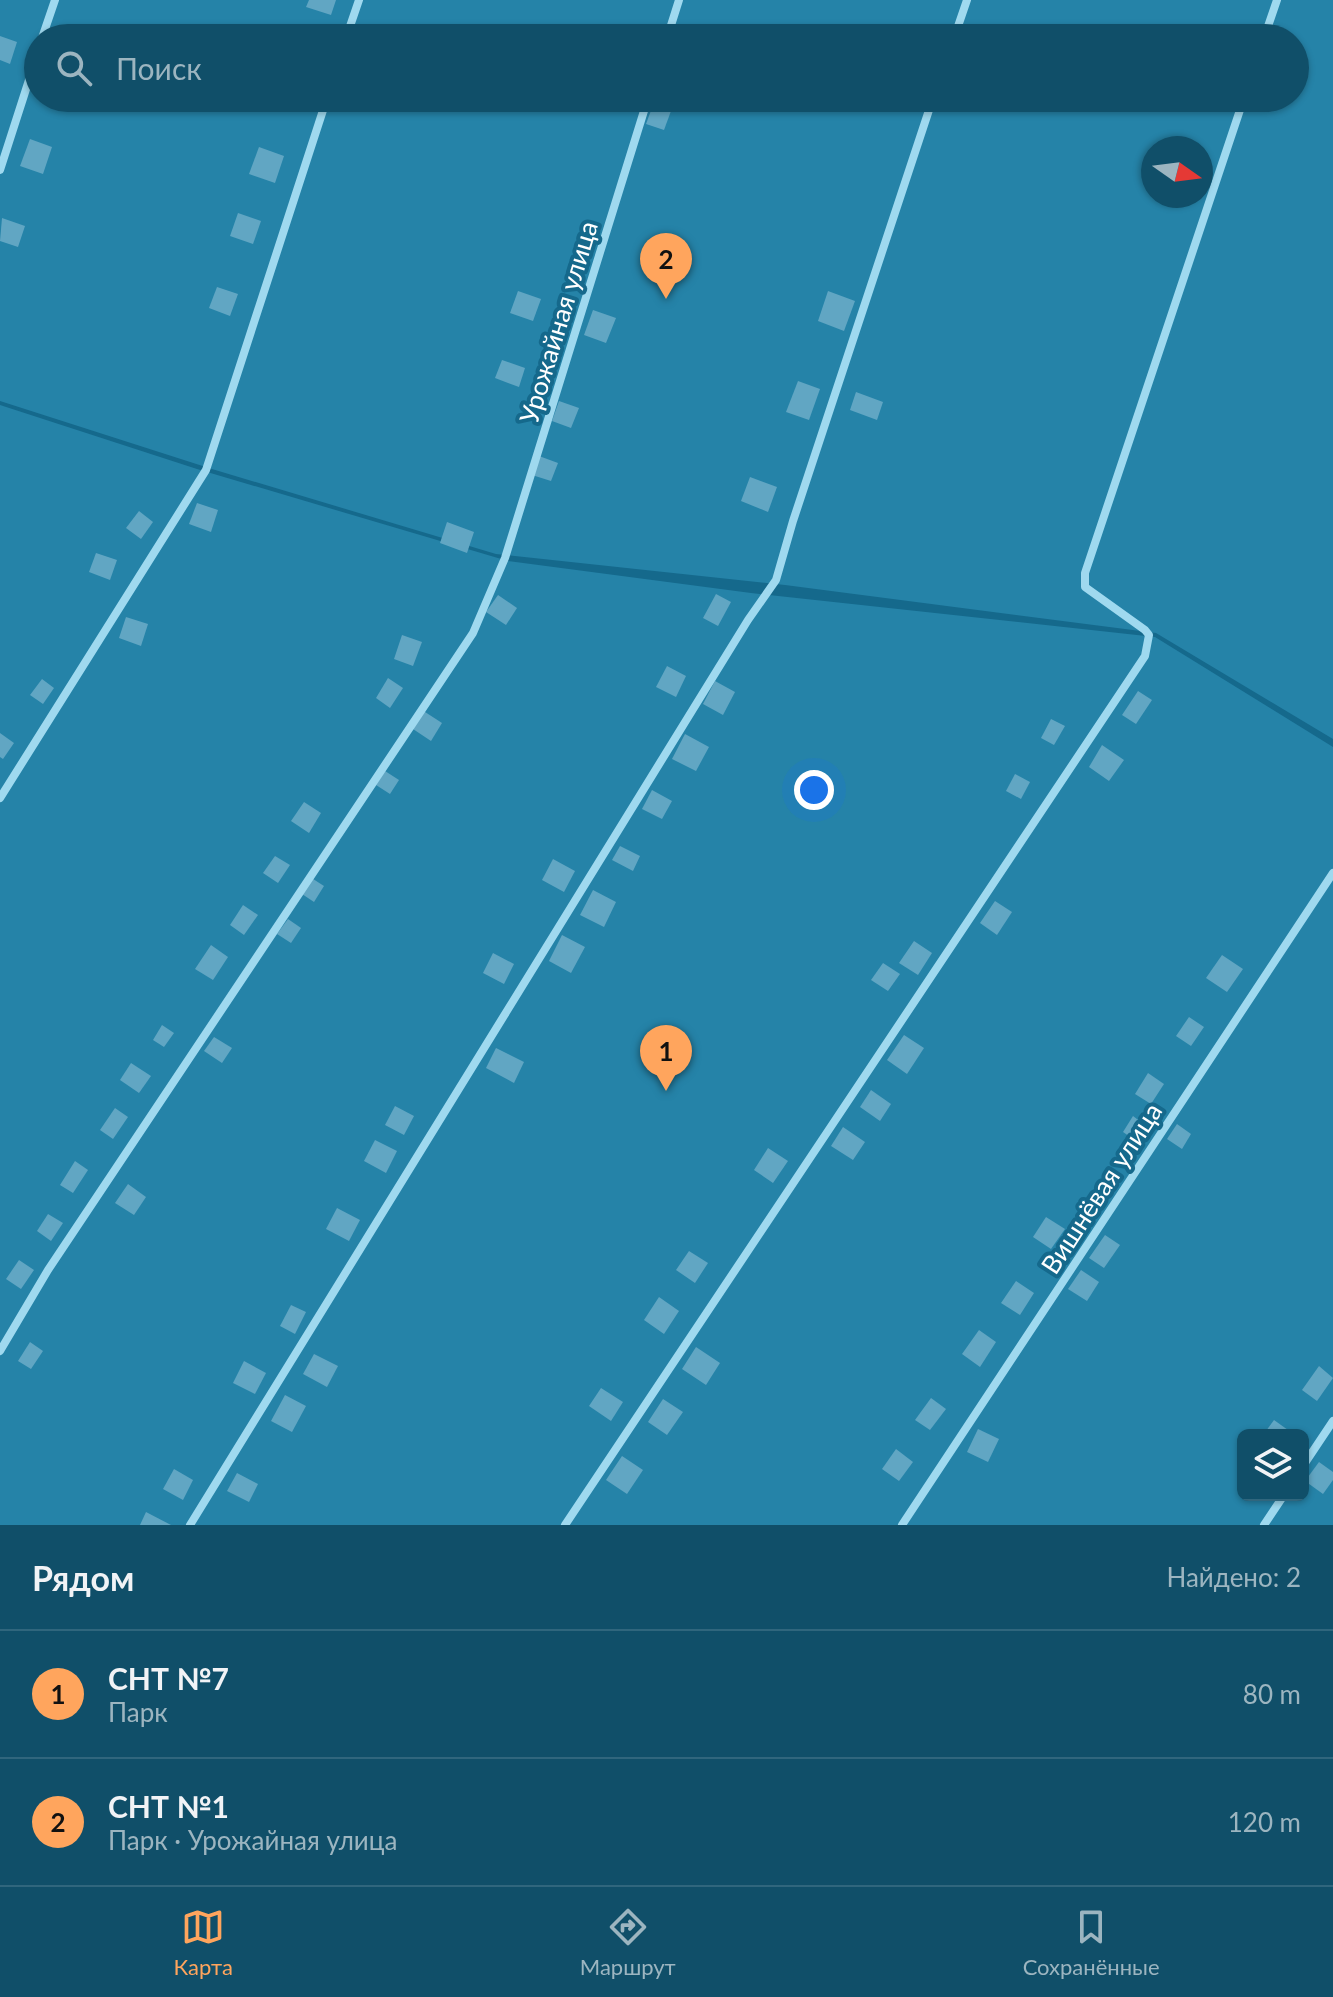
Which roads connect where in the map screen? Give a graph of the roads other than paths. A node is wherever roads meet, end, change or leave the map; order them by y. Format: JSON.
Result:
{"nodes":[{"id":1,"x":55,"y":0,"type":"edge"},
{"id":2,"x":359,"y":0,"type":"edge"},
{"id":3,"x":679,"y":0,"type":"edge"},
{"id":4,"x":967,"y":0,"type":"edge"},
{"id":5,"x":1277,"y":0,"type":"edge"},
{"id":6,"x":47,"y":24,"type":"edge"},
{"id":7,"x":351,"y":24,"type":"edge"},
{"id":8,"x":671,"y":24,"type":"edge"},
{"id":9,"x":959,"y":24,"type":"edge"},
{"id":10,"x":1269,"y":24,"type":"edge"},
{"id":11,"x":24,"y":95,"type":"edge"},
{"id":12,"x":322,"y":112,"type":"edge"},
{"id":13,"x":644,"y":112,"type":"edge"},
{"id":14,"x":928,"y":112,"type":"edge"},
{"id":15,"x":1239,"y":112,"type":"edge"},
{"id":16,"x":0,"y":170,"type":"edge"},
{"id":17,"x":0,"y":798,"type":"edge"},
{"id":18,"x":1333,"y":873,"type":"edge"},
{"id":19,"x":0,"y":1351,"type":"edge"},
{"id":20,"x":1333,"y":1421,"type":"edge"},
{"id":21,"x":1309,"y":1457,"type":"edge"},
{"id":22,"x":1280,"y":1501,"type":"edge"},
{"id":23,"x":190,"y":1525,"type":"edge"},
{"id":24,"x":565,"y":1525,"type":"edge"},
{"id":25,"x":902,"y":1525,"type":"edge"},
{"id":26,"x":1264,"y":1525,"type":"edge"}],
"edges":[{"from":1,"to":6,"type":"street"},
{"from":2,"to":7,"type":"street"},
{"from":3,"to":8,"type":"street"},
{"from":4,"to":9,"type":"street"},
{"from":5,"to":10,"type":"street"},
{"from":11,"to":16,"type":"street"},
{"from":12,"to":17,"type":"street"},
{"from":13,"to":19,"type":"street","name":"Урожайная улица"},
{"from":14,"to":23,"type":"street"},
{"from":15,"to":24,"type":"street"},
{"from":18,"to":25,"type":"street","name":"Вишнёвая улица"},
{"from":20,"to":21,"type":"street"},
{"from":22,"to":26,"type":"street"}]}
